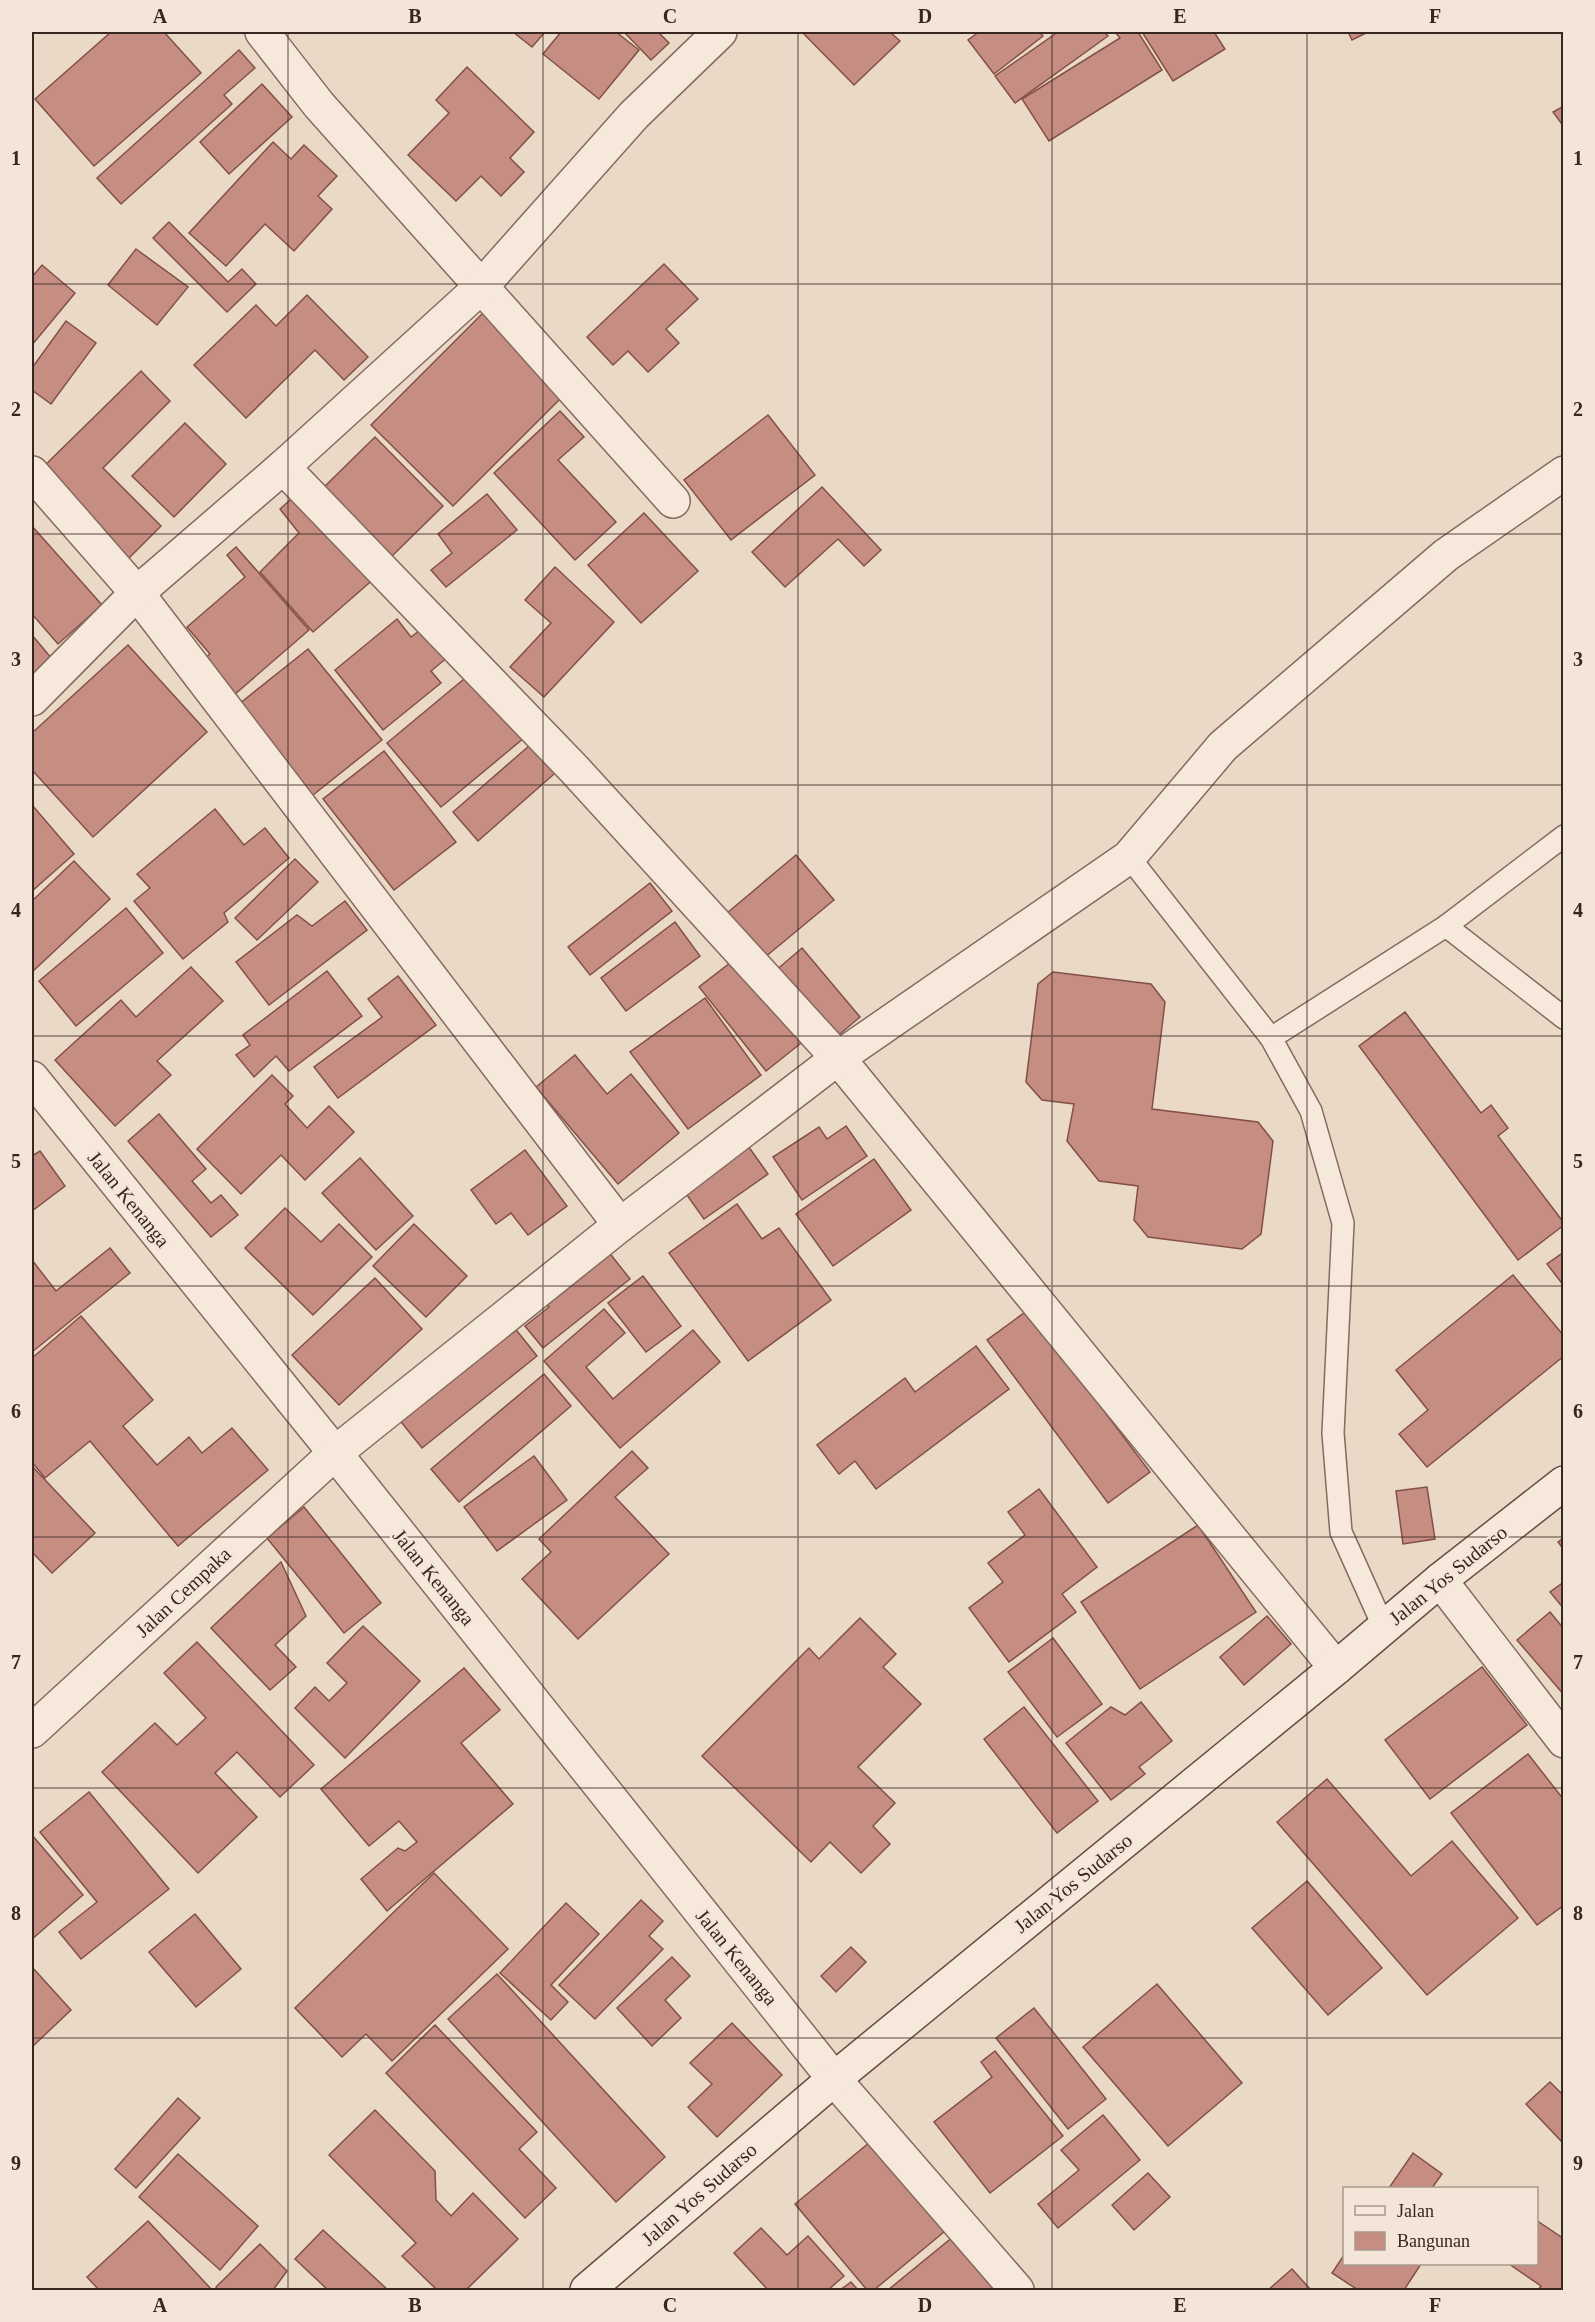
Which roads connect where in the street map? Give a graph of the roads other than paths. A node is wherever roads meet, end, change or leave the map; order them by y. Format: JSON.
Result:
{"nodes":[{"id":1,"x":262,"y":32,"type":"edge"},
{"id":2,"x":720,"y":32,"type":"edge"},
{"id":3,"x":481,"y":287,"type":"junction"},
{"id":4,"x":282,"y":467,"type":"junction"},
{"id":5,"x":32,"y":473,"type":"edge"},
{"id":6,"x":1563,"y":473,"type":"edge"},
{"id":7,"x":673,"y":501,"type":"dead end"},
{"id":8,"x":136,"y":593,"type":"junction"},
{"id":9,"x":32,"y":699,"type":"edge"},
{"id":10,"x":1563,"y":836,"type":"edge"},
{"id":11,"x":1129,"y":857,"type":"junction"},
{"id":12,"x":1446,"y":926,"type":"junction"},
{"id":13,"x":1563,"y":1018,"type":"edge"},
{"id":14,"x":1271,"y":1038,"type":"junction"},
{"id":15,"x":838,"y":1058,"type":"junction"},
{"id":16,"x":32,"y":1078,"type":"edge"},
{"id":17,"x":620,"y":1225,"type":"junction"},
{"id":18,"x":335,"y":1453,"type":"junction"},
{"id":19,"x":1563,"y":1483,"type":"edge"},
{"id":20,"x":1440,"y":1580,"type":"junction"},
{"id":21,"x":1384,"y":1628,"type":"junction"},
{"id":22,"x":1336,"y":1668,"type":"junction"},
{"id":23,"x":32,"y":1731,"type":"edge"},
{"id":24,"x":1563,"y":1741,"type":"edge"},
{"id":25,"x":834,"y":2079,"type":"junction"},
{"id":26,"x":587,"y":2290,"type":"edge"},
{"id":27,"x":1017,"y":2290,"type":"edge"}],
"edges":[{"from":1,"to":3,"type":"street"},
{"from":2,"to":3,"type":"street"},
{"from":3,"to":4,"type":"street"},
{"from":3,"to":7,"type":"street"},
{"from":4,"to":8,"type":"street"},
{"from":4,"to":15,"type":"street"},
{"from":5,"to":8,"type":"street"},
{"from":6,"to":11,"type":"street","name":"Jalan Cempaka"},
{"from":8,"to":9,"type":"street"},
{"from":8,"to":17,"type":"street"},
{"from":10,"to":12,"type":"lane"},
{"from":11,"to":14,"type":"lane"},
{"from":11,"to":15,"type":"street","name":"Jalan Cempaka"},
{"from":12,"to":13,"type":"lane"},
{"from":12,"to":14,"type":"lane"},
{"from":14,"to":21,"type":"lane"},
{"from":15,"to":17,"type":"street","name":"Jalan Cempaka"},
{"from":15,"to":22,"type":"street"},
{"from":16,"to":18,"type":"street","name":"Jalan Kenanga"},
{"from":17,"to":18,"type":"street","name":"Jalan Cempaka"},
{"from":18,"to":23,"type":"street","name":"Jalan Cempaka"},
{"from":18,"to":25,"type":"street","name":"Jalan Kenanga"},
{"from":19,"to":20,"type":"street","name":"Jalan Yos Sudarso"},
{"from":20,"to":21,"type":"street","name":"Jalan Yos Sudarso"},
{"from":20,"to":24,"type":"street"},
{"from":21,"to":22,"type":"street","name":"Jalan Yos Sudarso"},
{"from":22,"to":25,"type":"street","name":"Jalan Yos Sudarso"},
{"from":25,"to":26,"type":"street","name":"Jalan Yos Sudarso"},
{"from":25,"to":27,"type":"street","name":"Jalan Kenanga"}]}
